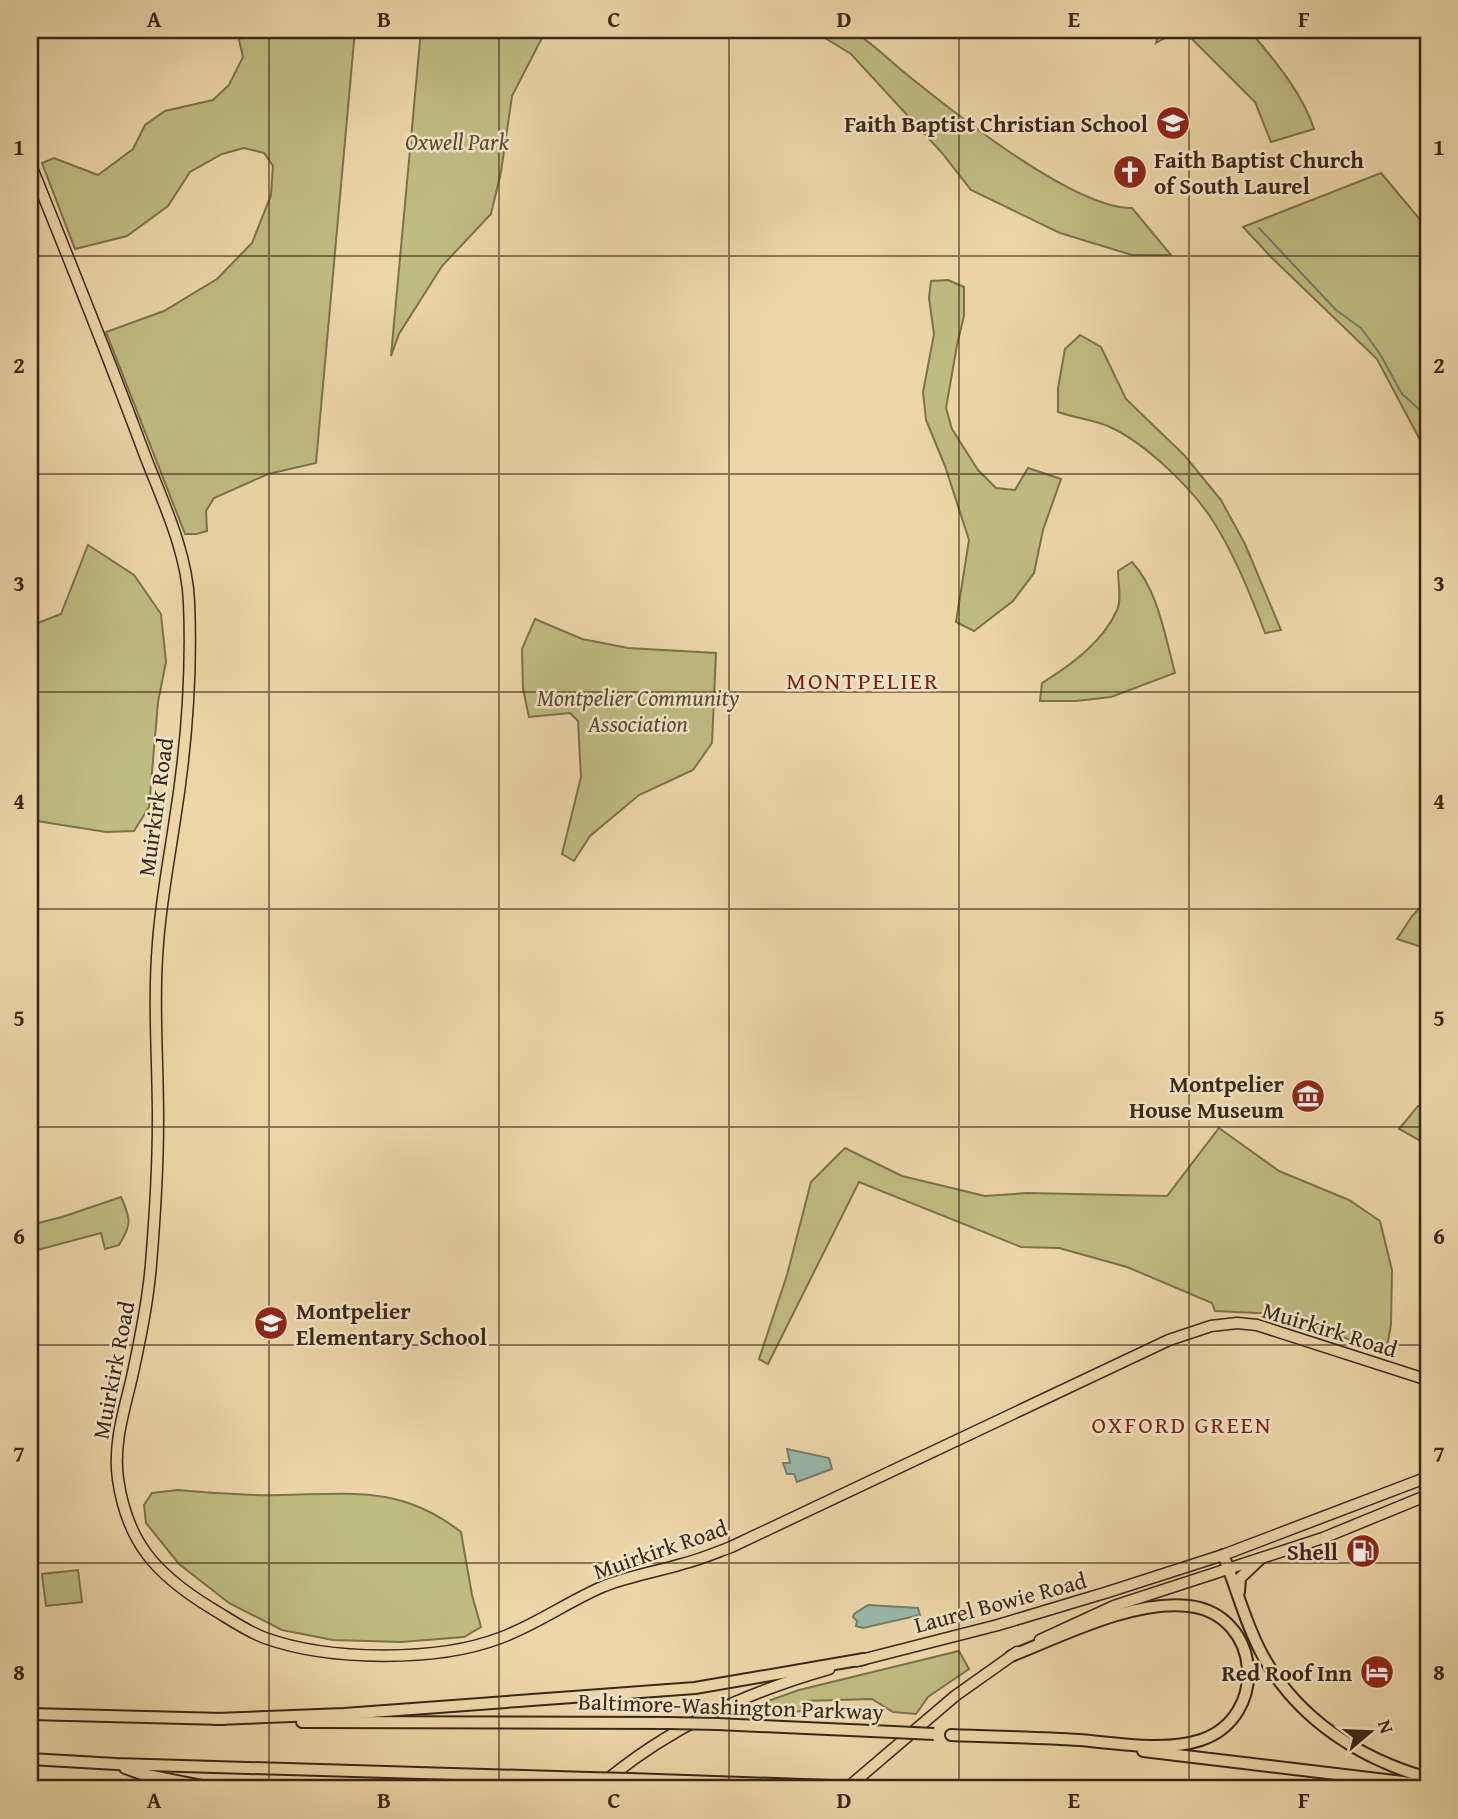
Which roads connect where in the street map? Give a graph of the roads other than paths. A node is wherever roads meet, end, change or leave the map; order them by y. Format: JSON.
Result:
{"nodes":[{"id":1,"x":30,"y":163,"type":"edge"},
{"id":2,"x":1428,"y":1380,"type":"edge"},
{"id":3,"x":1428,"y":1477,"type":"edge"},
{"id":4,"x":1428,"y":1495,"type":"edge"},
{"id":5,"x":1223,"y":1555,"type":"junction"},
{"id":6,"x":1259,"y":1559,"type":"junction"},
{"id":7,"x":1228,"y":1568,"type":"junction"},
{"id":8,"x":1245,"y":1615,"type":"junction"},
{"id":9,"x":1012,"y":1656,"type":"junction"},
{"id":10,"x":864,"y":1659,"type":"junction"},
{"id":11,"x":30,"y":1714,"type":"edge"},
{"id":12,"x":216,"y":1719,"type":"junction"},
{"id":13,"x":951,"y":1735,"type":"junction"},
{"id":14,"x":30,"y":1759,"type":"edge"},
{"id":15,"x":116,"y":1764,"type":"junction"},
{"id":16,"x":1428,"y":1778,"type":"edge"},
{"id":17,"x":1428,"y":1786,"type":"edge"},
{"id":18,"x":217,"y":1789,"type":"edge"},
{"id":19,"x":596,"y":1789,"type":"edge"},
{"id":20,"x":846,"y":1789,"type":"edge"},
{"id":21,"x":947,"y":1789,"type":"edge"}],
"edges":[{"from":1,"to":2,"type":"main road","name":"Muirkirk Road"},
{"from":3,"to":5,"type":"main road","name":"Laurel Bowie Road"},
{"from":4,"to":6,"type":"main road","name":"Laurel Bowie Road"},
{"from":5,"to":7,"type":"highway"},
{"from":5,"to":10,"type":"main road","name":"Laurel Bowie Road"},
{"from":6,"to":7,"type":"main road","name":"Laurel Bowie Road"},
{"from":6,"to":8,"type":"highway"},
{"from":7,"to":8,"type":"highway"},
{"from":7,"to":9,"type":"main road","name":"Laurel Bowie Road"},
{"from":8,"to":16,"type":"highway"},
{"from":9,"to":13,"type":"highway"},
{"from":9,"to":20,"type":"main road","name":"Laurel Bowie Road"},
{"from":10,"to":12,"type":"highway"},
{"from":10,"to":19,"type":"main road","name":"Laurel Bowie Road"},
{"from":11,"to":12,"type":"highway","name":"Baltimore-Washington Parkway"},
{"from":12,"to":13,"type":"highway","name":"Baltimore-Washington Parkway","bridge":true},
{"from":13,"to":17,"type":"highway","name":"Baltimore-Washington Parkway"},
{"from":14,"to":15,"type":"highway"},
{"from":15,"to":18,"type":"highway"},
{"from":15,"to":21,"type":"highway","bridge":true}]}
